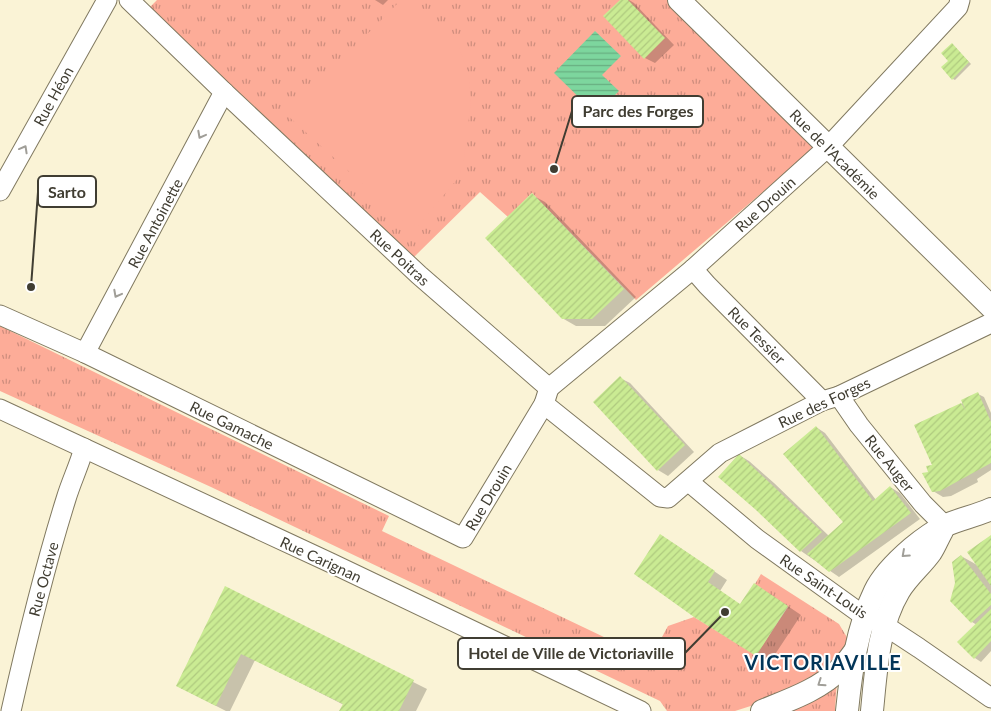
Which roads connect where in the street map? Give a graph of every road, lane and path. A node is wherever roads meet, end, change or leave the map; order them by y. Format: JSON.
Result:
{"nodes":[{"id":1,"x":107,"y":0,"type":"edge"},
{"id":2,"x":129,"y":0,"type":"edge"},
{"id":3,"x":679,"y":0,"type":"edge"},
{"id":4,"x":960,"y":0,"type":"edge"},
{"id":5,"x":224,"y":92,"type":"junction"},
{"id":6,"x":828,"y":147,"type":"junction"},
{"id":7,"x":0,"y":191,"type":"edge"},
{"id":8,"x":693,"y":268,"type":"junction"},
{"id":9,"x":991,"y":308,"type":"edge"},
{"id":10,"x":0,"y":315,"type":"edge"},
{"id":11,"x":991,"y":323,"type":"edge"},
{"id":12,"x":85,"y":353,"type":"junction"},
{"id":13,"x":546,"y":396,"type":"junction"},
{"id":14,"x":830,"y":398,"type":"junction"},
{"id":15,"x":0,"y":409,"type":"edge"},
{"id":16,"x":84,"y":448,"type":"junction"},
{"id":17,"x":688,"y":482,"type":"junction"},
{"id":18,"x":668,"y":498,"type":"joint"},
{"id":19,"x":991,"y":509,"type":"edge"},
{"id":20,"x":945,"y":526,"type":"junction"},
{"id":21,"x":463,"y":538,"type":"joint"},
{"id":22,"x":875,"y":620,"type":"junction"},
{"id":23,"x":856,"y":650,"type":"junction"},
{"id":24,"x":991,"y":698,"type":"edge"},
{"id":25,"x":11,"y":711,"type":"edge"},
{"id":26,"x":641,"y":711,"type":"edge"},
{"id":27,"x":762,"y":711,"type":"edge"},
{"id":28,"x":847,"y":711,"type":"edge"},
{"id":29,"x":872,"y":711,"type":"edge"}],
"edges":[{"from":7,"to":1,"type":"street","name":"Rue Héon","one_way":true},
{"from":2,"to":5,"type":"street","name":"Rue Poitras"},
{"from":3,"to":6,"type":"street","name":"Rue de l'Académie"},
{"from":4,"to":6,"type":"street","name":"Rue Drouin"},
{"from":5,"to":12,"type":"street","name":"Rue Antoinette","one_way":true},
{"from":5,"to":13,"type":"street","name":"Rue Poitras"},
{"from":6,"to":8,"type":"street","name":"Rue Drouin"},
{"from":6,"to":9,"type":"street","name":"Rue de l'Académie"},
{"from":8,"to":13,"type":"street","name":"Rue Drouin"},
{"from":8,"to":14,"type":"street","name":"Rue Tessier"},
{"from":10,"to":12,"type":"street","name":"Rue Gamache"},
{"from":11,"to":14,"type":"street","name":"Rue des Forges"},
{"from":12,"to":21,"type":"street","name":"Rue Gamache"},
{"from":13,"to":18,"type":"street","name":"Rue Poitras"},
{"from":13,"to":21,"type":"street","name":"Rue Drouin"},
{"from":14,"to":17,"type":"street","name":"Rue des Forges"},
{"from":14,"to":20,"type":"street","name":"Rue Auger"},
{"from":15,"to":16,"type":"street","name":"Rue Carignan"},
{"from":16,"to":25,"type":"street","name":"Rue Octave"},
{"from":16,"to":26,"type":"street","name":"Rue Carignan"},
{"from":17,"to":18,"type":"street","name":"Rue des Forges"},
{"from":17,"to":22,"type":"street","name":"Rue Saint-Louis"},
{"from":19,"to":20,"type":"street"},
{"from":20,"to":22,"type":"street"},
{"from":22,"to":23,"type":"street"},
{"from":22,"to":24,"type":"street","name":"Rue Saint-Louis"},
{"from":22,"to":29,"type":"street"},
{"from":23,"to":27,"type":"street","one_way":true},
{"from":23,"to":28,"type":"street"}]}
